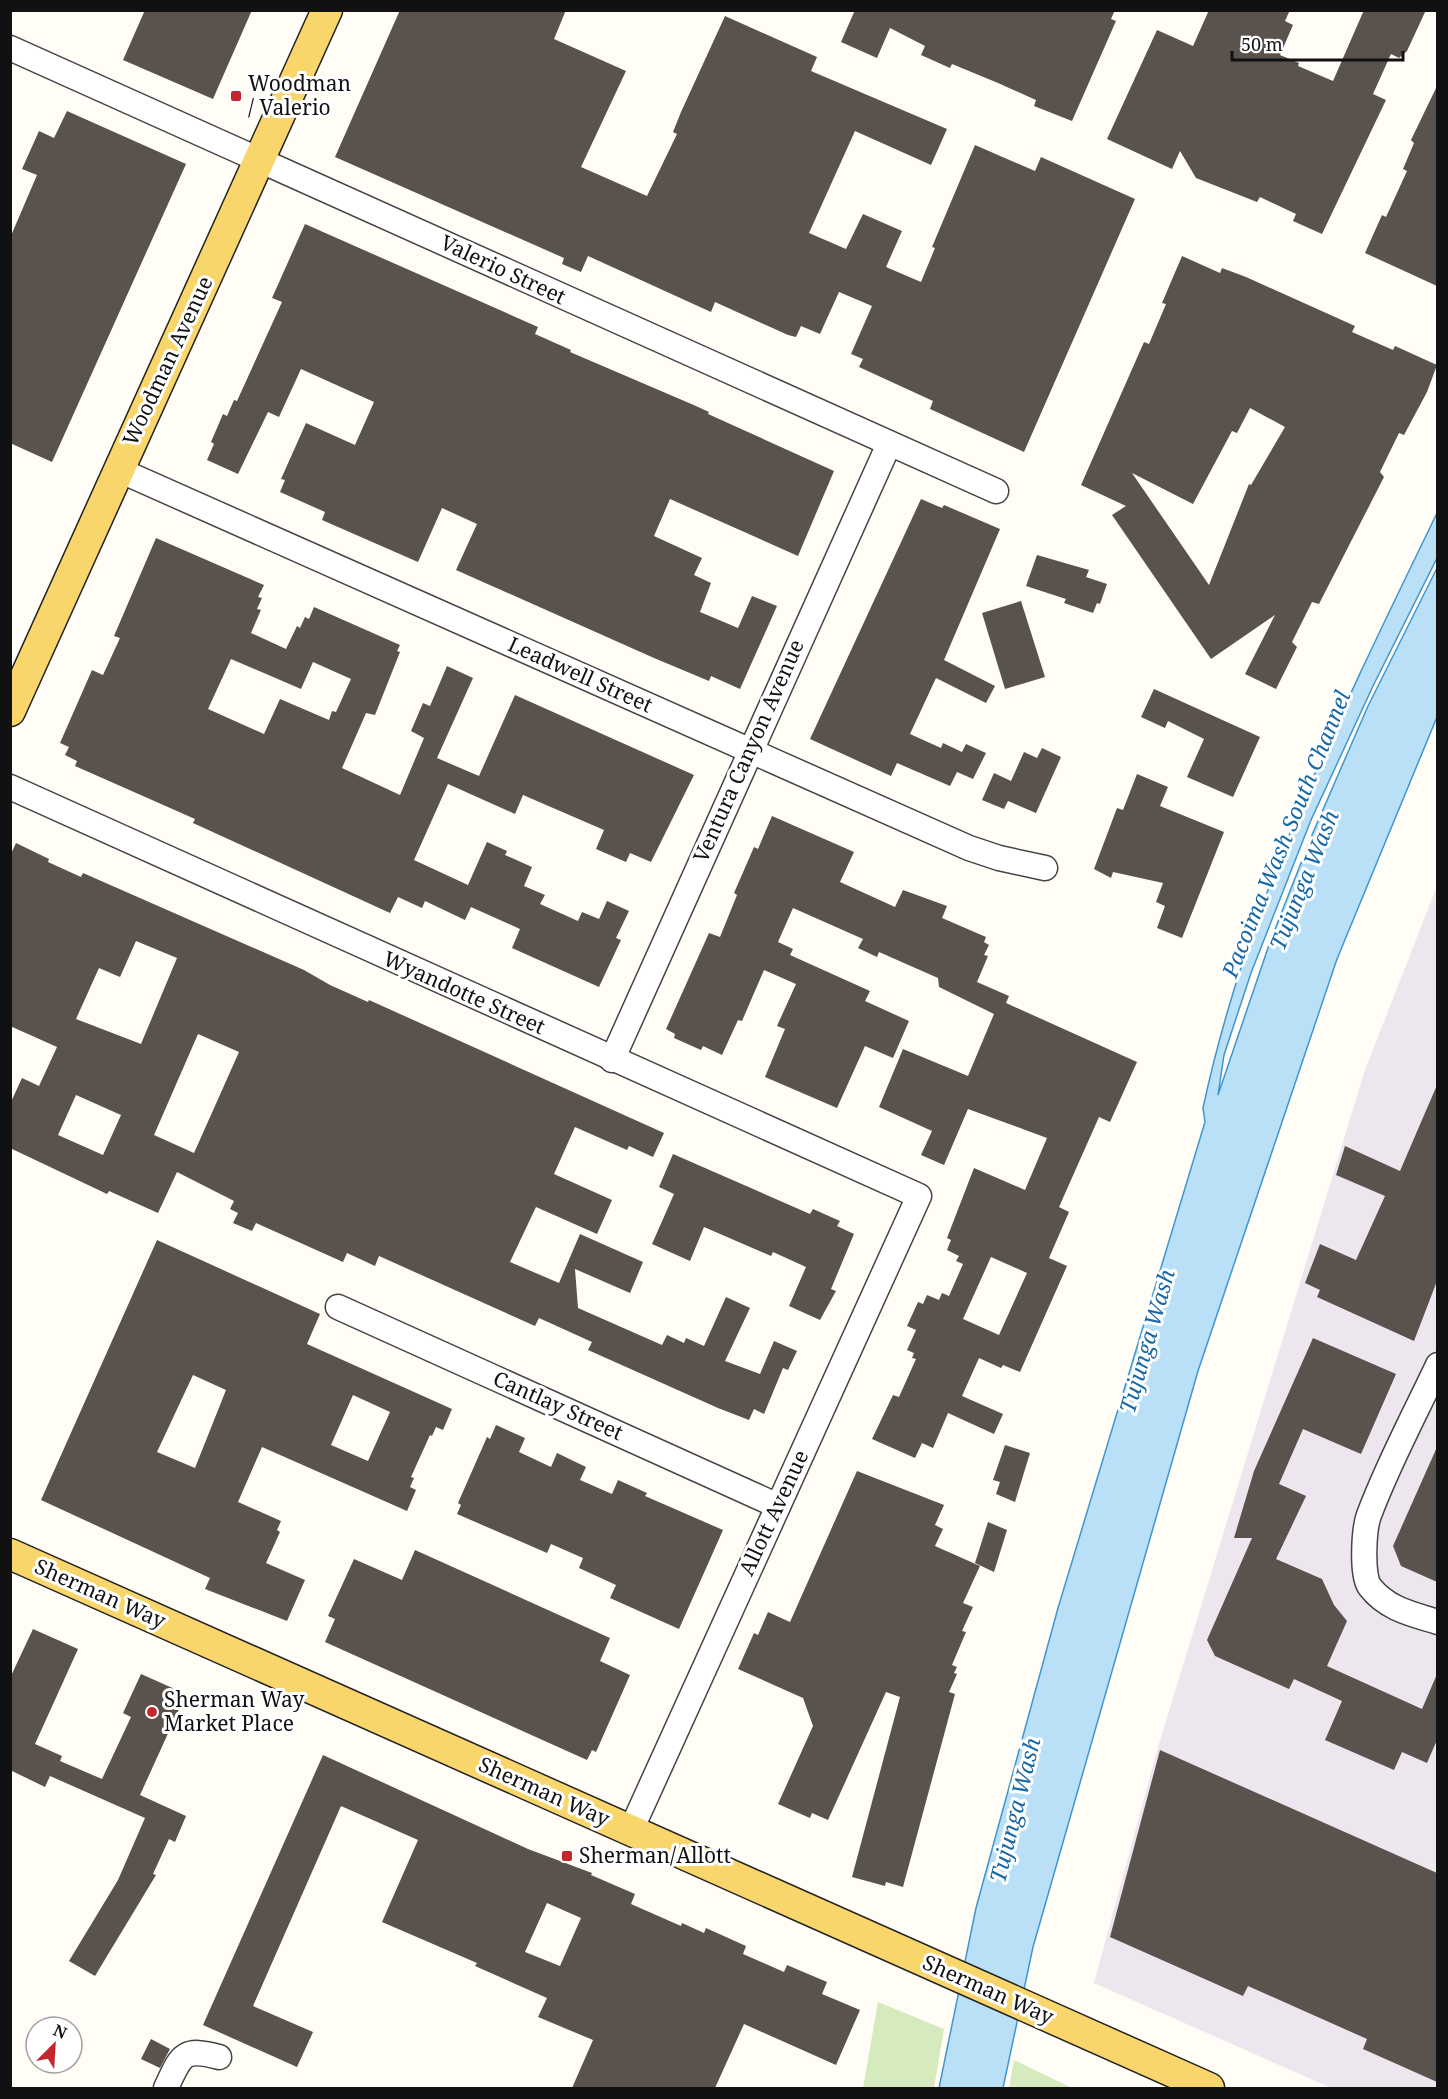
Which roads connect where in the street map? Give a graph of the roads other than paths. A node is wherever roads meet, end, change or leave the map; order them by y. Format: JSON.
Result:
{"nodes":[{"id":1,"x":327,"y":10,"type":"edge"},
{"id":2,"x":10,"y":48,"type":"edge"},
{"id":3,"x":260,"y":158,"type":"junction"},
{"id":4,"x":889,"y":444,"type":"junction"},
{"id":5,"x":119,"y":470,"type":"junction"},
{"id":6,"x":996,"y":492,"type":"dead end"},
{"id":7,"x":10,"y":711,"type":"edge"},
{"id":8,"x":749,"y":750,"type":"junction"},
{"id":9,"x":10,"y":787,"type":"edge"},
{"id":10,"x":1045,"y":868,"type":"dead end"},
{"id":11,"x":612,"y":1060,"type":"junction"},
{"id":12,"x":919,"y":1196,"type":"joint"},
{"id":13,"x":338,"y":1307,"type":"dead end"},
{"id":14,"x":1437,"y":1365,"type":"edge"},
{"id":15,"x":778,"y":1506,"type":"junction"},
{"id":16,"x":10,"y":1554,"type":"edge"},
{"id":17,"x":1437,"y":1622,"type":"edge"},
{"id":18,"x":631,"y":1830,"type":"junction"},
{"id":19,"x":219,"y":2057,"type":"dead end"},
{"id":20,"x":166,"y":2088,"type":"edge"},
{"id":21,"x":1209,"y":2088,"type":"edge"}],
"edges":[{"from":1,"to":3,"type":"main road","name":"Woodman Avenue"},
{"from":2,"to":3,"type":"street","name":"Valerio Street"},
{"from":3,"to":4,"type":"street","name":"Valerio Street"},
{"from":3,"to":5,"type":"main road","name":"Woodman Avenue"},
{"from":4,"to":6,"type":"street","name":"Valerio Street"},
{"from":4,"to":8,"type":"street","name":"Ventura Canyon Avenue"},
{"from":5,"to":7,"type":"main road","name":"Woodman Avenue"},
{"from":5,"to":8,"type":"street","name":"Leadwell Street"},
{"from":8,"to":10,"type":"street","name":"Leadwell Street"},
{"from":8,"to":11,"type":"street","name":"Ventura Canyon Avenue"},
{"from":9,"to":11,"type":"street","name":"Wyandotte Street"},
{"from":11,"to":12,"type":"street","name":"Wyandotte Street"},
{"from":12,"to":15,"type":"street","name":"Allott Avenue"},
{"from":13,"to":15,"type":"street","name":"Cantlay Street"},
{"from":14,"to":17,"type":"street"},
{"from":15,"to":18,"type":"street","name":"Allott Avenue"},
{"from":16,"to":18,"type":"main road","name":"Sherman Way"},
{"from":18,"to":21,"type":"main road","name":"Sherman Way"},
{"from":19,"to":20,"type":"street"}]}
